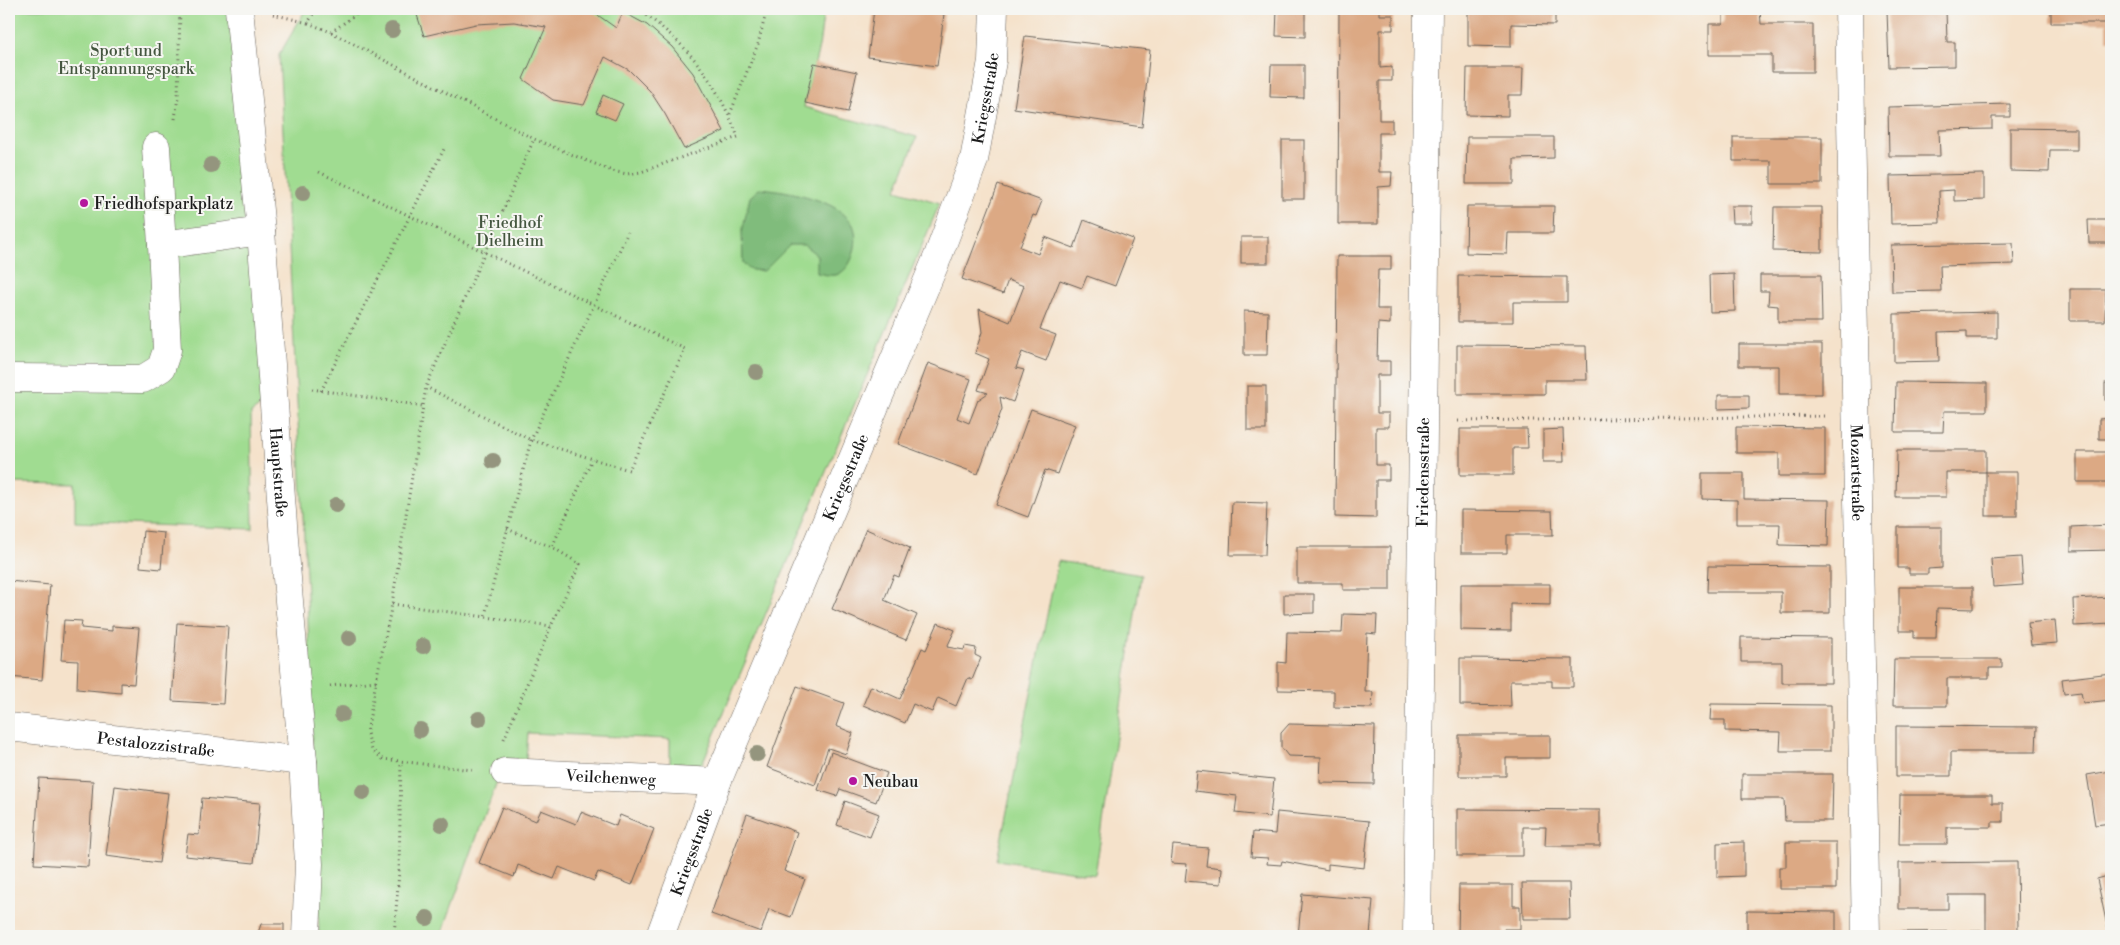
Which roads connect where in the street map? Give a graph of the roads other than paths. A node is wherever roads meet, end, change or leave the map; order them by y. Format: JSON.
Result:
{"nodes":[{"id":1,"x":239,"y":9,"type":"edge"},
{"id":2,"x":994,"y":9,"type":"edge"},
{"id":3,"x":1428,"y":9,"type":"edge"},
{"id":4,"x":1849,"y":9,"type":"edge"},
{"id":5,"x":156,"y":147,"type":"road end"},
{"id":6,"x":261,"y":231,"type":"junction"},
{"id":7,"x":162,"y":245,"type":"junction"},
{"id":8,"x":9,"y":378,"type":"edge"},
{"id":9,"x":9,"y":727,"type":"edge"},
{"id":10,"x":304,"y":761,"type":"junction"},
{"id":11,"x":498,"y":772,"type":"road end"},
{"id":12,"x":717,"y":782,"type":"junction"},
{"id":13,"x":306,"y":936,"type":"edge"},
{"id":14,"x":660,"y":936,"type":"edge"},
{"id":15,"x":1417,"y":936,"type":"edge"},
{"id":16,"x":1866,"y":936,"type":"edge"}],
"edges":[{"from":1,"to":6,"type":"street","name":"Hauptstraße"},
{"from":2,"to":12,"type":"street","name":"Kriegsstraße"},
{"from":3,"to":15,"type":"street","name":"Friedensstraße"},
{"from":4,"to":16,"type":"street","name":"Mozartstraße"},
{"from":5,"to":7,"type":"street"},
{"from":6,"to":7,"type":"street"},
{"from":6,"to":10,"type":"street","name":"Hauptstraße"},
{"from":7,"to":8,"type":"street"},
{"from":9,"to":10,"type":"street","name":"Pestalozzistraße"},
{"from":10,"to":13,"type":"street","name":"Hauptstraße"},
{"from":11,"to":12,"type":"street","name":"Veilchenweg"},
{"from":12,"to":14,"type":"street","name":"Kriegsstraße"}]}
